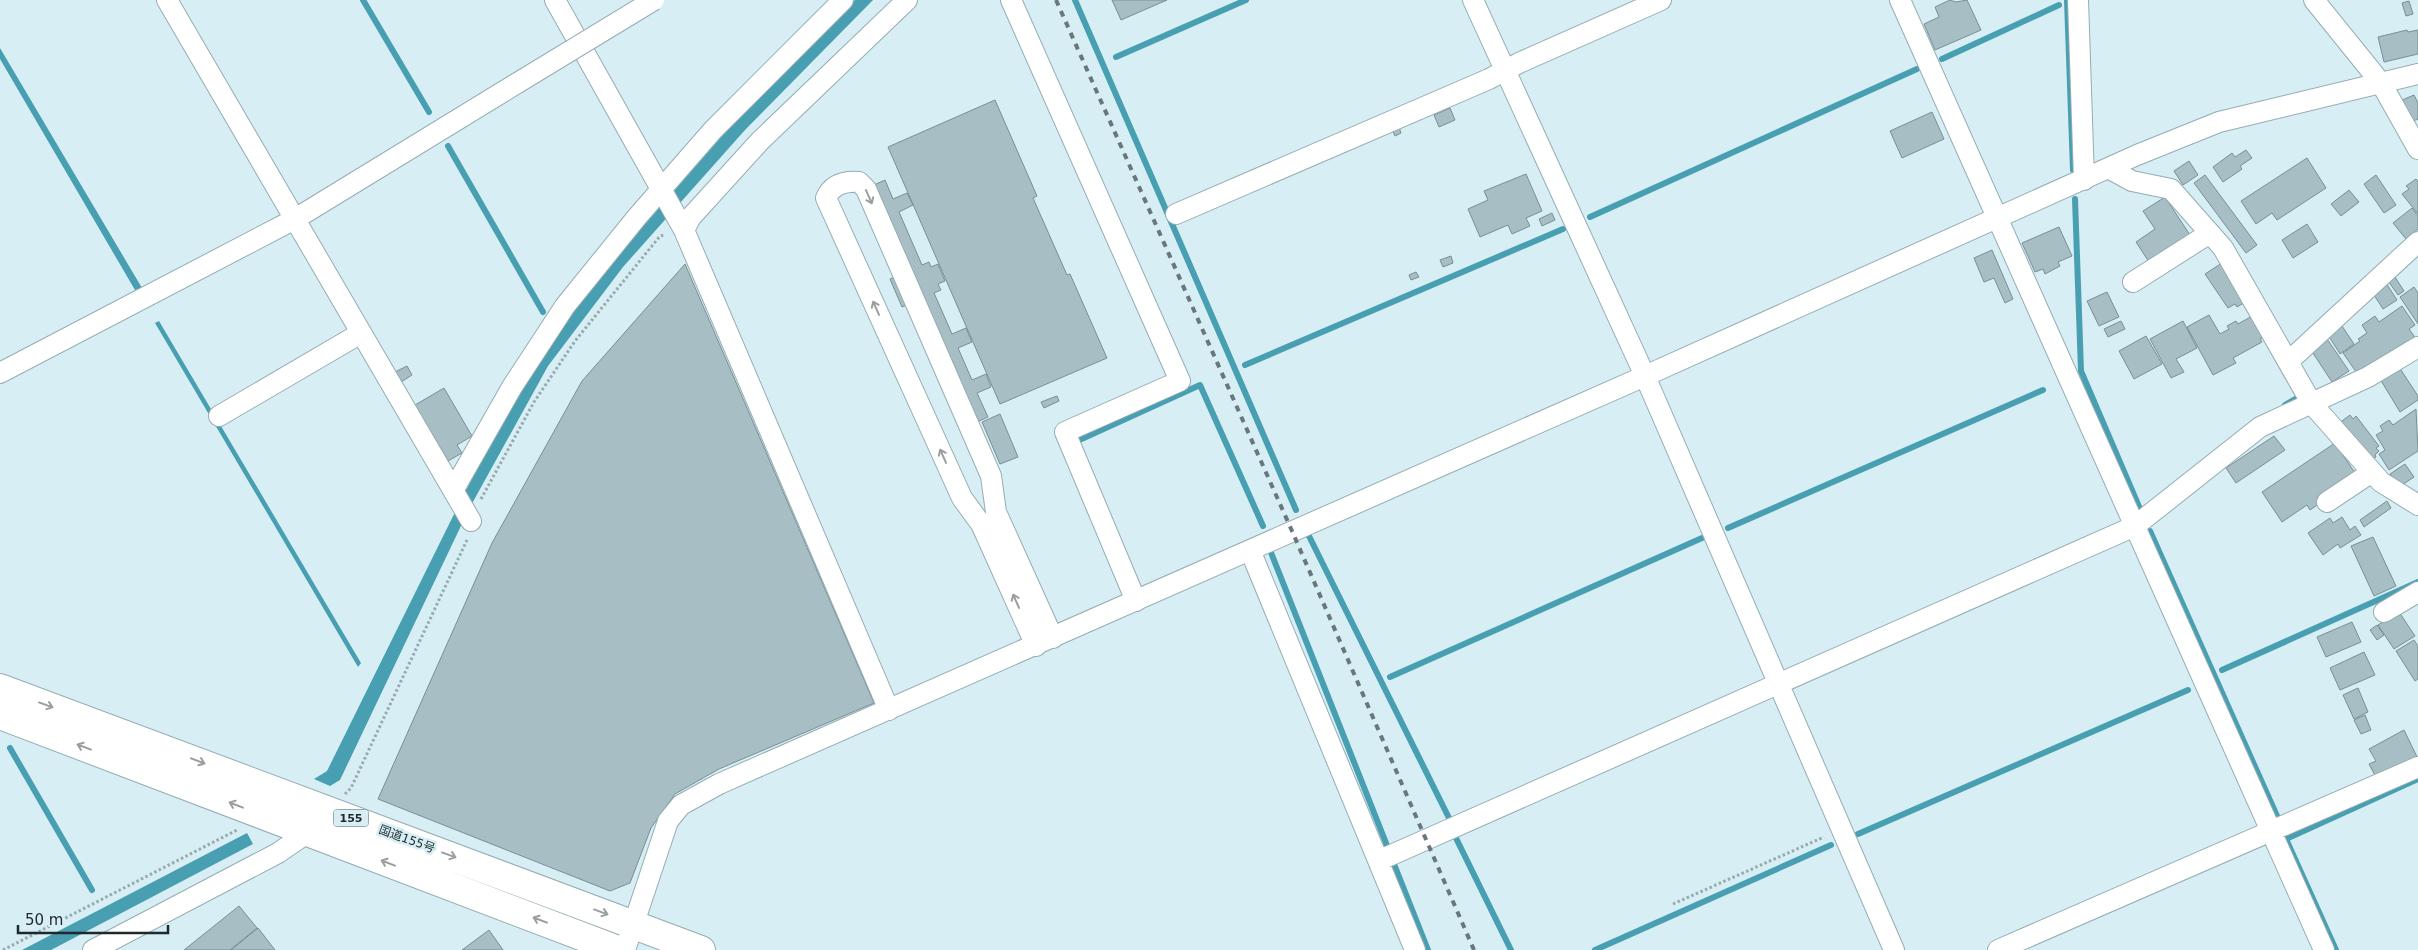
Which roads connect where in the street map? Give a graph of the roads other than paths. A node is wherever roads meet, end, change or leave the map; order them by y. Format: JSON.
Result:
{"nodes":[{"id":1,"x":167,"y":0,"type":"edge"},
{"id":2,"x":556,"y":0,"type":"edge"},
{"id":3,"x":654,"y":0,"type":"edge"},
{"id":4,"x":843,"y":0,"type":"edge"},
{"id":5,"x":907,"y":0,"type":"edge"},
{"id":6,"x":1012,"y":0,"type":"edge"},
{"id":7,"x":1473,"y":0,"type":"edge"},
{"id":8,"x":1661,"y":0,"type":"edge"},
{"id":9,"x":1900,"y":0,"type":"edge"},
{"id":10,"x":2078,"y":0,"type":"edge"},
{"id":11,"x":2314,"y":0,"type":"edge"},
{"id":12,"x":1504,"y":71,"type":"junction"},
{"id":13,"x":2418,"y":74,"type":"edge"},
{"id":14,"x":2381,"y":83,"type":"junction"},
{"id":15,"x":2418,"y":149,"type":"edge"},
{"id":16,"x":2110,"y":169,"type":"junction"},
{"id":17,"x":2084,"y":180,"type":"junction"},
{"id":18,"x":663,"y":190,"type":"junction"},
{"id":19,"x":1176,"y":214,"type":"dead end"},
{"id":20,"x":1997,"y":216,"type":"junction"},
{"id":21,"x":295,"y":219,"type":"junction"},
{"id":22,"x":684,"y":230,"type":"junction"},
{"id":23,"x":2210,"y":233,"type":"junction"},
{"id":24,"x":2418,"y":242,"type":"edge"},
{"id":25,"x":2133,"y":282,"type":"dead end"},
{"id":26,"x":361,"y":333,"type":"junction"},
{"id":27,"x":2418,"y":347,"type":"edge"},
{"id":28,"x":2288,"y":361,"type":"junction"},
{"id":29,"x":0,"y":373,"type":"edge"},
{"id":30,"x":1645,"y":376,"type":"junction"},
{"id":31,"x":2312,"y":404,"type":"junction"},
{"id":32,"x":219,"y":416,"type":"dead end"},
{"id":33,"x":2372,"y":472,"type":"junction"},
{"id":34,"x":456,"y":493,"type":"junction"},
{"id":35,"x":2327,"y":502,"type":"dead end"},
{"id":36,"x":2418,"y":506,"type":"edge"},
{"id":37,"x":470,"y":518,"type":"road end"},
{"id":38,"x":2135,"y":526,"type":"junction"},
{"id":39,"x":1250,"y":550,"type":"junction"},
{"id":40,"x":2418,"y":592,"type":"edge"},
{"id":41,"x":1136,"y":601,"type":"junction"},
{"id":42,"x":2384,"y":612,"type":"dead end"},
{"id":43,"x":1044,"y":642,"type":"junction"},
{"id":44,"x":1777,"y":685,"type":"junction"},
{"id":45,"x":0,"y":688,"type":"edge"},
{"id":46,"x":889,"y":710,"type":"junction"},
{"id":47,"x":0,"y":715,"type":"edge"},
{"id":48,"x":2418,"y":767,"type":"edge"},
{"id":49,"x":2271,"y":831,"type":"junction"},
{"id":50,"x":307,"y":833,"type":"junction"},
{"id":51,"x":1380,"y":860,"type":"junction"},
{"id":52,"x":634,"y":924,"type":"junction"},
{"id":53,"x":93,"y":950,"type":"edge"},
{"id":54,"x":618,"y":950,"type":"edge"},
{"id":55,"x":625,"y":950,"type":"edge"},
{"id":56,"x":701,"y":950,"type":"edge"},
{"id":57,"x":1415,"y":950,"type":"edge"},
{"id":58,"x":1894,"y":950,"type":"edge"},
{"id":59,"x":1998,"y":950,"type":"edge"},
{"id":60,"x":2324,"y":950,"type":"edge"}],
"edges":[{"from":1,"to":21,"type":"street"},
{"from":2,"to":18,"type":"street"},
{"from":3,"to":21,"type":"street","bridge":true},
{"from":4,"to":18,"type":"street"},
{"from":5,"to":22,"type":"street"},
{"from":6,"to":41,"type":"street"},
{"from":7,"to":12,"type":"street"},
{"from":8,"to":12,"type":"street"},
{"from":9,"to":20,"type":"street"},
{"from":10,"to":17,"type":"street"},
{"from":11,"to":14,"type":"street"},
{"from":12,"to":19,"type":"street"},
{"from":12,"to":30,"type":"street"},
{"from":13,"to":14,"type":"street"},
{"from":14,"to":15,"type":"street"},
{"from":14,"to":16,"type":"street"},
{"from":16,"to":17,"type":"street"},
{"from":16,"to":23,"type":"street"},
{"from":17,"to":20,"type":"street"},
{"from":18,"to":22,"type":"street"},
{"from":18,"to":34,"type":"street"},
{"from":20,"to":30,"type":"street"},
{"from":20,"to":38,"type":"street"},
{"from":21,"to":26,"type":"street"},
{"from":21,"to":29,"type":"street"},
{"from":22,"to":46,"type":"street"},
{"from":23,"to":25,"type":"street"},
{"from":23,"to":28,"type":"street"},
{"from":24,"to":28,"type":"street"},
{"from":26,"to":32,"type":"street"},
{"from":26,"to":34,"type":"street"},
{"from":27,"to":31,"type":"street"},
{"from":28,"to":31,"type":"street"},
{"from":30,"to":39,"type":"street"},
{"from":30,"to":44,"type":"street"},
{"from":31,"to":33,"type":"street"},
{"from":31,"to":38,"type":"street"},
{"from":33,"to":35,"type":"street"},
{"from":33,"to":36,"type":"street"},
{"from":34,"to":37,"type":"street"},
{"from":38,"to":44,"type":"street"},
{"from":38,"to":49,"type":"street"},
{"from":39,"to":41,"type":"street"},
{"from":39,"to":51,"type":"street"},
{"from":40,"to":42,"type":"street"},
{"from":41,"to":43,"type":"street"},
{"from":43,"to":43,"type":"street","one_way":true},
{"from":43,"to":46,"type":"street"},
{"from":44,"to":51,"type":"street"},
{"from":44,"to":58,"type":"street"},
{"from":45,"to":52,"type":"highway","name":"国道155号","number":"155","one_way":true},
{"from":46,"to":52,"type":"street"},
{"from":50,"to":47,"type":"highway","number":"155","one_way":true},
{"from":48,"to":49,"type":"street"},
{"from":49,"to":59,"type":"street"},
{"from":49,"to":60,"type":"street"},
{"from":50,"to":53,"type":"street"},
{"from":54,"to":50,"type":"highway","number":"155","one_way":true},
{"from":51,"to":57,"type":"street"},
{"from":52,"to":55,"type":"street"},
{"from":52,"to":56,"type":"highway","name":"国道155号","number":"155"}]}
